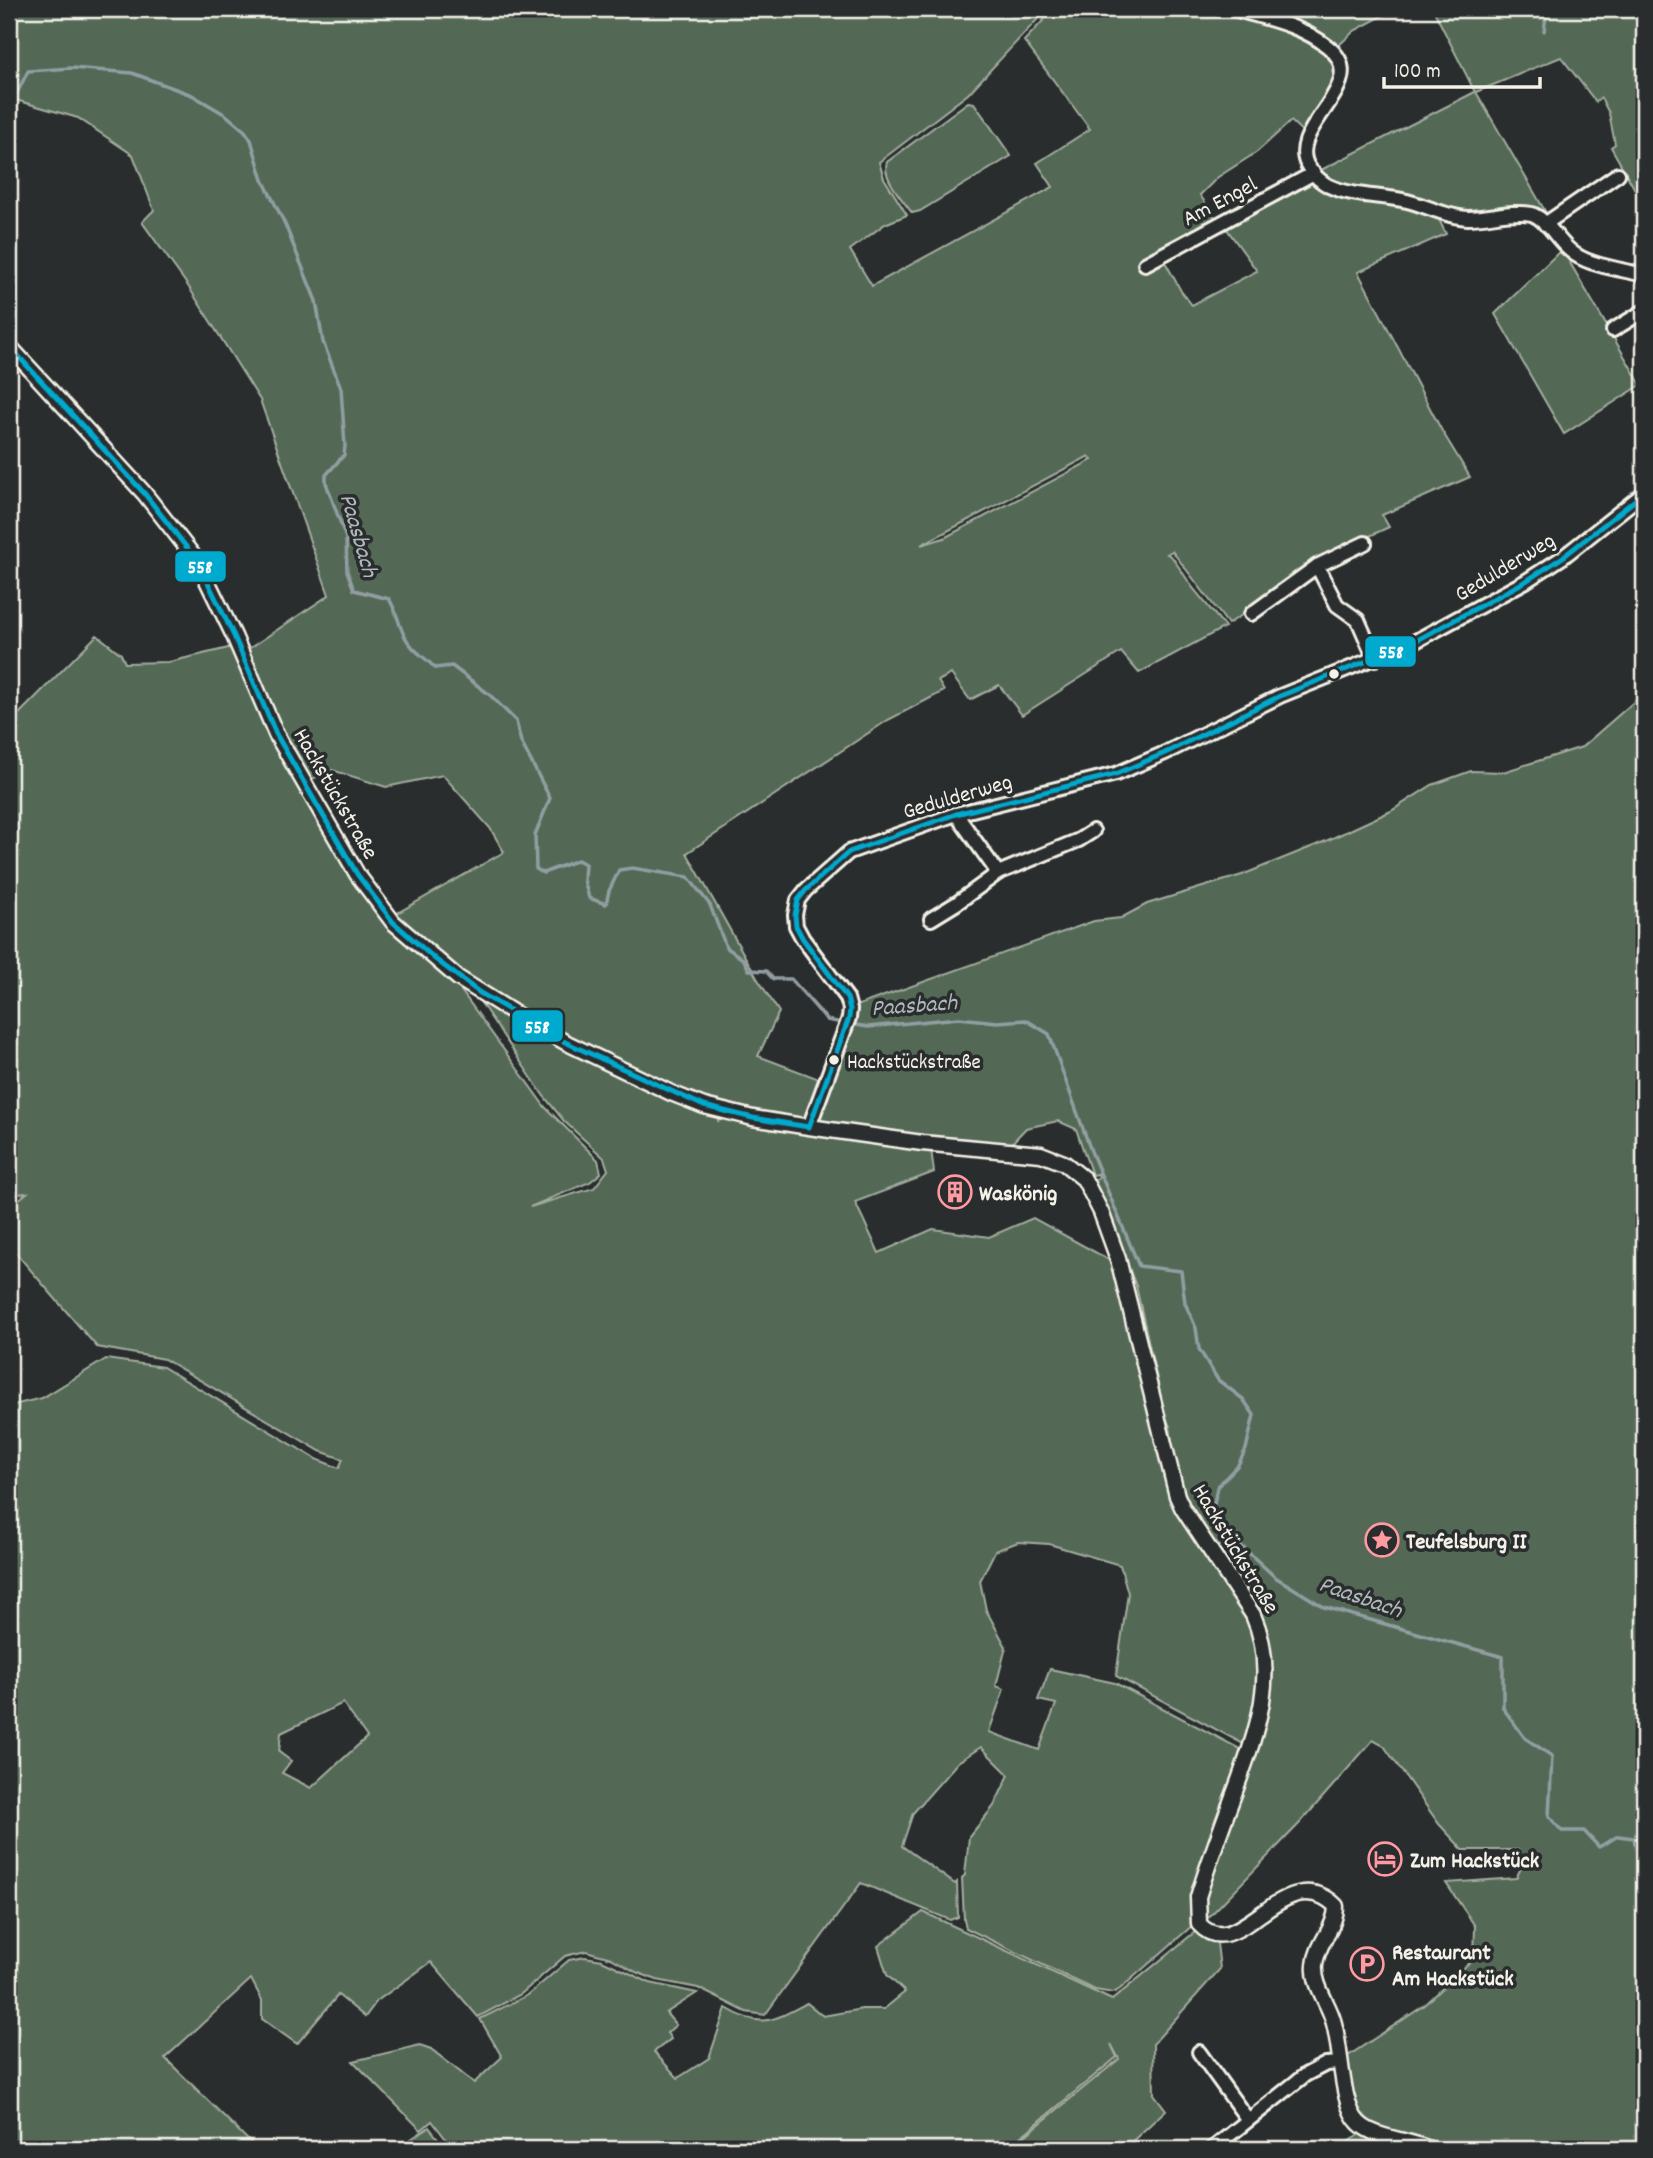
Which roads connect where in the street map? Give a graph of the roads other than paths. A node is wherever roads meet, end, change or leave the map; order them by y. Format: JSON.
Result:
{"nodes":[{"id":1,"x":1234,"y":9,"type":"edge"},
{"id":2,"x":1314,"y":173,"type":"junction"},
{"id":3,"x":1618,"y":174,"type":"dead end"},
{"id":4,"x":1545,"y":224,"type":"junction"},
{"id":5,"x":1145,"y":264,"type":"dead end"},
{"id":6,"x":1644,"y":275,"type":"edge"},
{"id":7,"x":1644,"y":311,"type":"edge"},
{"id":8,"x":1613,"y":330,"type":"dead end"},
{"id":9,"x":9,"y":346,"type":"edge"},
{"id":10,"x":1644,"y":493,"type":"edge"},
{"id":11,"x":1365,"y":543,"type":"dead end"},
{"id":12,"x":1317,"y":566,"type":"junction"},
{"id":13,"x":1251,"y":614,"type":"dead end"},
{"id":14,"x":1375,"y":659,"type":"junction"},
{"id":15,"x":956,"y":814,"type":"junction"},
{"id":16,"x":1093,"y":831,"type":"dead end"},
{"id":17,"x":998,"y":873,"type":"junction"},
{"id":18,"x":931,"y":919,"type":"dead end"},
{"id":19,"x":808,"y":1127,"type":"junction"},
{"id":20,"x":1199,"y":2052,"type":"dead end"},
{"id":21,"x":1341,"y":2063,"type":"junction"},
{"id":22,"x":1248,"y":2120,"type":"junction"},
{"id":23,"x":1212,"y":2149,"type":"edge"},
{"id":24,"x":1429,"y":2149,"type":"edge"}],
"edges":[{"from":1,"to":2,"type":"street"},
{"from":2,"to":4,"type":"street"},
{"from":2,"to":5,"type":"street","name":"Am Engel"},
{"from":3,"to":4,"type":"street"},
{"from":4,"to":6,"type":"street"},
{"from":7,"to":8,"type":"street"},
{"from":9,"to":19,"type":"street","name":"Hackstückstraße"},
{"from":10,"to":14,"type":"street","name":"Gedulderweg"},
{"from":11,"to":12,"type":"street"},
{"from":12,"to":13,"type":"street"},
{"from":12,"to":14,"type":"street"},
{"from":14,"to":15,"type":"street","name":"Gedulderweg"},
{"from":15,"to":17,"type":"street"},
{"from":15,"to":19,"type":"street","name":"Gedulderweg"},
{"from":16,"to":17,"type":"street"},
{"from":17,"to":18,"type":"street"},
{"from":19,"to":21,"type":"street","name":"Hackstückstraße"},
{"from":20,"to":22,"type":"street"},
{"from":21,"to":22,"type":"street"},
{"from":21,"to":24,"type":"street","name":"Hackstückstraße"},
{"from":22,"to":23,"type":"street"}]}
